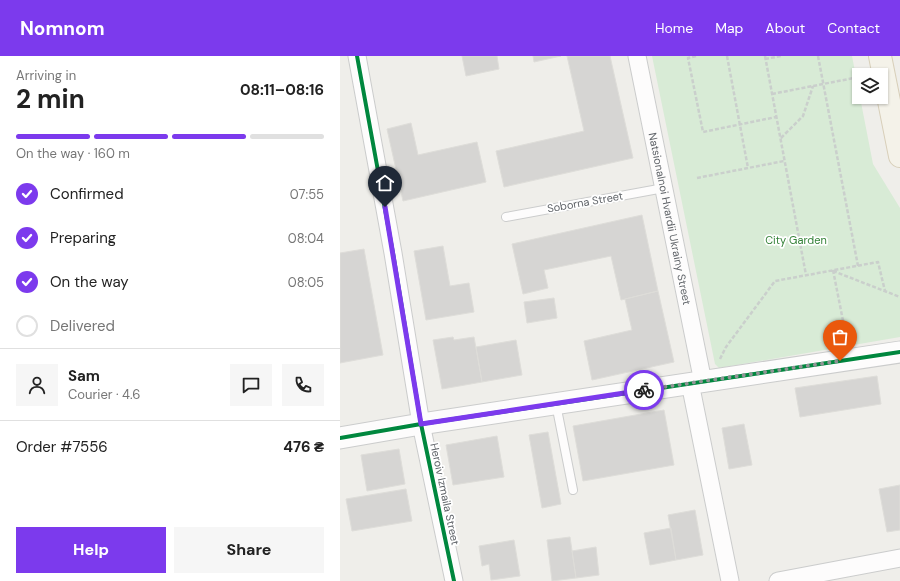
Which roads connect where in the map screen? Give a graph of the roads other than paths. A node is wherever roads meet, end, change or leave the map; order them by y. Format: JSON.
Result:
{"nodes":[{"id":1,"x":357,"y":56,"type":"edge"},
{"id":2,"x":637,"y":56,"type":"edge"},
{"id":3,"x":880,"y":56,"type":"edge"},
{"id":4,"x":900,"y":156,"type":"edge"},
{"id":5,"x":664,"y":188,"type":"junction"},
{"id":6,"x":506,"y":217,"type":"dead end"},
{"id":7,"x":900,"y":352,"type":"edge"},
{"id":8,"x":697,"y":382,"type":"junction"},
{"id":9,"x":556,"y":404,"type":"junction"},
{"id":10,"x":421,"y":424,"type":"junction"},
{"id":11,"x":340,"y":438,"type":"edge"},
{"id":12,"x":573,"y":490,"type":"dead end"},
{"id":13,"x":900,"y":558,"type":"edge"},
{"id":14,"x":454,"y":581,"type":"edge"},
{"id":15,"x":730,"y":581,"type":"edge"},
{"id":16,"x":778,"y":581,"type":"edge"}],
"edges":[{"from":1,"to":10,"type":"street","name":"Heroiv Izmaila Street"},
{"from":2,"to":5,"type":"street","name":"Natsionalnoi Hvardii Ukrainy Street"},
{"from":3,"to":4,"type":"main road"},
{"from":5,"to":6,"type":"lane","name":"Soborna Street"},
{"from":5,"to":8,"type":"street","name":"Natsionalnoi Hvardii Ukrainy Street"},
{"from":7,"to":8,"type":"street"},
{"from":8,"to":9,"type":"street"},
{"from":8,"to":15,"type":"street","name":"Natsionalnoi Hvardii Ukrainy Street"},
{"from":9,"to":10,"type":"street"},
{"from":9,"to":12,"type":"lane"},
{"from":10,"to":11,"type":"street"},
{"from":10,"to":14,"type":"street","name":"Heroiv Izmaila Street"},
{"from":13,"to":16,"type":"street"}]}
